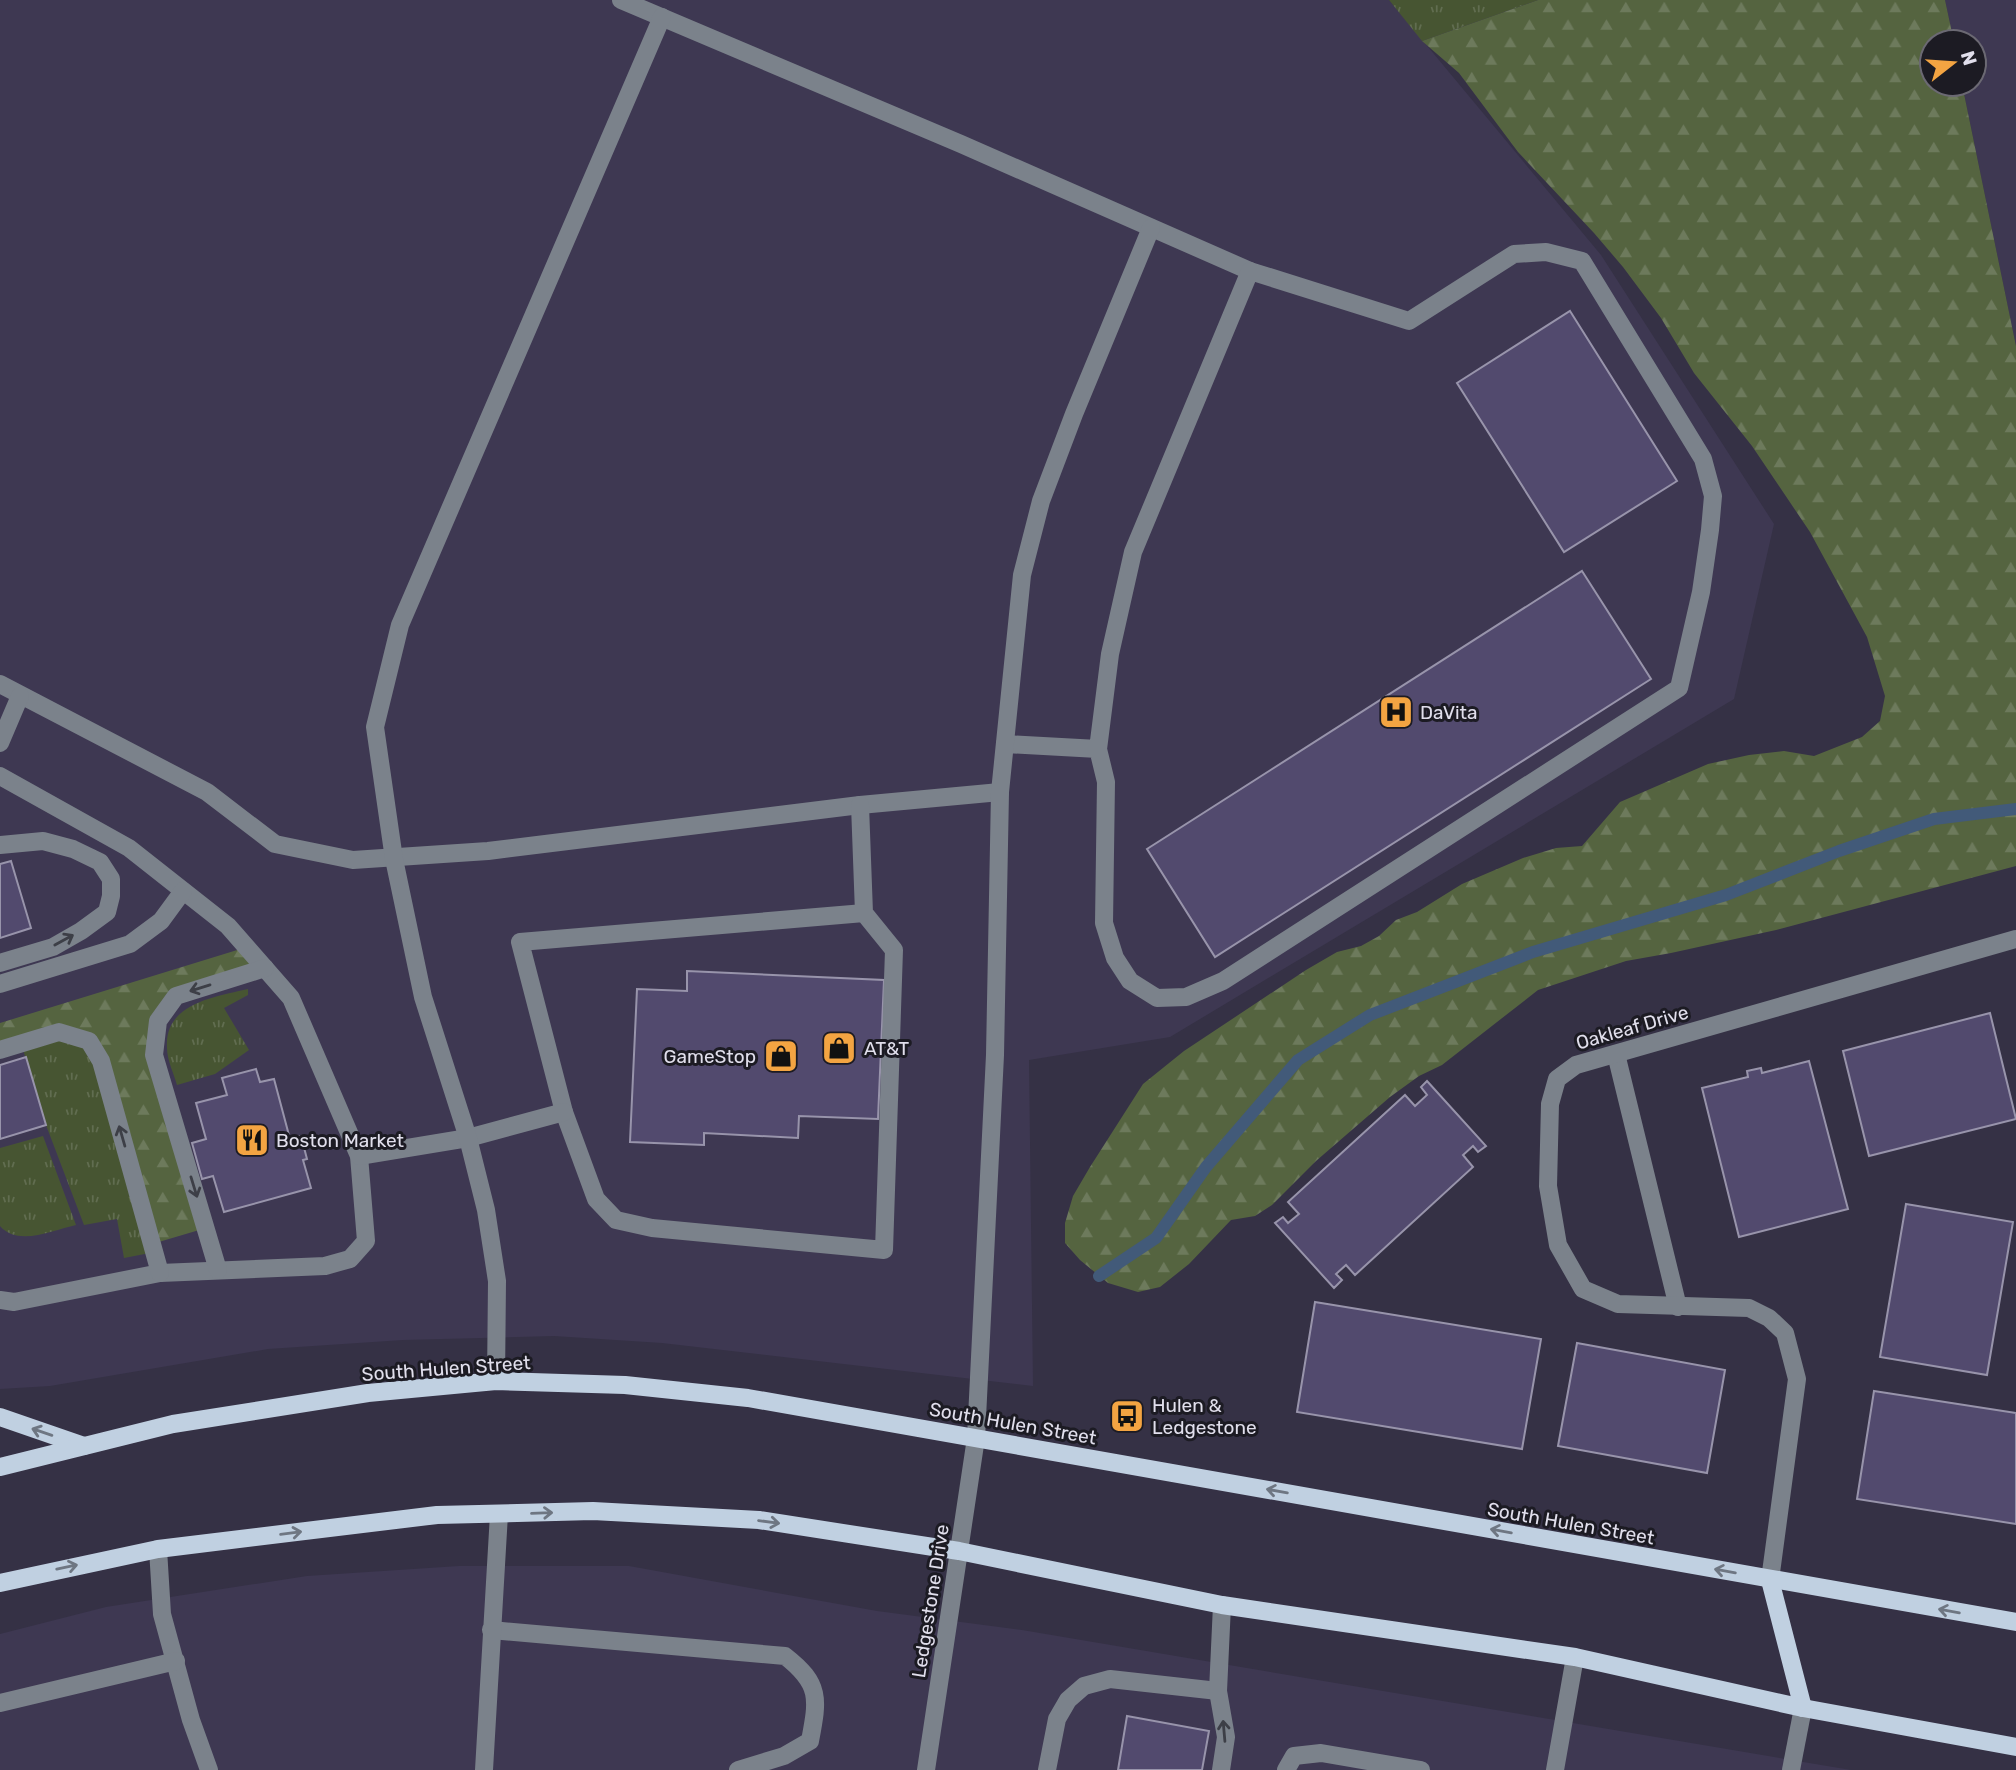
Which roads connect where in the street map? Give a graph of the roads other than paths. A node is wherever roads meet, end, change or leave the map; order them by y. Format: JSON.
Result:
{"nodes":[{"id":1,"x":621,"y":0,"type":"edge"},
{"id":2,"x":662,"y":17,"type":"junction"},
{"id":3,"x":1151,"y":228,"type":"junction"},
{"id":4,"x":1250,"y":271,"type":"junction"},
{"id":5,"x":0,"y":684,"type":"edge"},
{"id":6,"x":20,"y":696,"type":"junction"},
{"id":7,"x":0,"y":743,"type":"edge"},
{"id":8,"x":1004,"y":744,"type":"junction"},
{"id":9,"x":1098,"y":749,"type":"junction"},
{"id":10,"x":0,"y":776,"type":"edge"},
{"id":11,"x":1000,"y":792,"type":"junction"},
{"id":12,"x":860,"y":805,"type":"junction"},
{"id":13,"x":0,"y":845,"type":"edge"},
{"id":14,"x":394,"y":859,"type":"junction"},
{"id":15,"x":183,"y":891,"type":"junction"},
{"id":16,"x":864,"y":913,"type":"junction"},
{"id":17,"x":2016,"y":939,"type":"edge"},
{"id":18,"x":0,"y":963,"type":"edge"},
{"id":19,"x":265,"y":968,"type":"junction"},
{"id":20,"x":0,"y":984,"type":"edge"},
{"id":21,"x":0,"y":1050,"type":"edge"},
{"id":22,"x":1616,"y":1054,"type":"junction"},
{"id":23,"x":564,"y":1112,"type":"junction"},
{"id":24,"x":468,"y":1138,"type":"junction"},
{"id":25,"x":359,"y":1156,"type":"junction"},
{"id":26,"x":218,"y":1270,"type":"junction"},
{"id":27,"x":160,"y":1273,"type":"junction"},
{"id":28,"x":0,"y":1300,"type":"edge"},
{"id":29,"x":1678,"y":1307,"type":"junction"},
{"id":30,"x":496,"y":1381,"type":"junction"},
{"id":31,"x":0,"y":1418,"type":"edge"},
{"id":32,"x":976,"y":1438,"type":"junction"},
{"id":33,"x":84,"y":1446,"type":"junction"},
{"id":34,"x":0,"y":1466,"type":"edge"},
{"id":35,"x":499,"y":1514,"type":"junction"},
{"id":36,"x":158,"y":1549,"type":"junction"},
{"id":37,"x":959,"y":1551,"type":"junction"},
{"id":38,"x":1770,"y":1580,"type":"junction"},
{"id":39,"x":0,"y":1583,"type":"edge"},
{"id":40,"x":1222,"y":1605,"type":"junction"},
{"id":41,"x":2016,"y":1622,"type":"edge"},
{"id":42,"x":491,"y":1630,"type":"junction"},
{"id":43,"x":1574,"y":1657,"type":"junction"},
{"id":44,"x":176,"y":1661,"type":"junction"},
{"id":45,"x":1218,"y":1691,"type":"junction"},
{"id":46,"x":0,"y":1703,"type":"edge"},
{"id":47,"x":1803,"y":1707,"type":"junction"},
{"id":48,"x":2016,"y":1747,"type":"edge"},
{"id":49,"x":209,"y":1770,"type":"edge"},
{"id":50,"x":484,"y":1770,"type":"edge"},
{"id":51,"x":738,"y":1770,"type":"edge"},
{"id":52,"x":926,"y":1770,"type":"edge"},
{"id":53,"x":1047,"y":1770,"type":"edge"},
{"id":54,"x":1221,"y":1770,"type":"edge"},
{"id":55,"x":1286,"y":1770,"type":"edge"},
{"id":56,"x":1422,"y":1770,"type":"edge"},
{"id":57,"x":1555,"y":1770,"type":"edge"},
{"id":58,"x":1791,"y":1770,"type":"edge"}],
"edges":[{"from":1,"to":2,"type":"street"},
{"from":2,"to":3,"type":"street"},
{"from":2,"to":14,"type":"street"},
{"from":3,"to":4,"type":"street"},
{"from":3,"to":8,"type":"street","name":"Ledgestone Drive"},
{"from":4,"to":9,"type":"street"},
{"from":4,"to":9,"type":"street"},
{"from":5,"to":6,"type":"street"},
{"from":6,"to":7,"type":"street"},
{"from":6,"to":14,"type":"street"},
{"from":8,"to":9,"type":"street"},
{"from":8,"to":11,"type":"street","name":"Ledgestone Drive"},
{"from":10,"to":15,"type":"street"},
{"from":11,"to":12,"type":"street"},
{"from":11,"to":32,"type":"street","name":"Ledgestone Drive"},
{"from":12,"to":14,"type":"street"},
{"from":12,"to":16,"type":"street"},
{"from":18,"to":13,"type":"street","one_way":true},
{"from":14,"to":24,"type":"street"},
{"from":15,"to":19,"type":"street"},
{"from":15,"to":20,"type":"street"},
{"from":16,"to":23,"type":"street"},
{"from":16,"to":23,"type":"street"},
{"from":17,"to":22,"type":"street","name":"Oakleaf Drive"},
{"from":19,"to":25,"type":"street"},
{"from":19,"to":26,"type":"street","one_way":true},
{"from":27,"to":21,"type":"street","one_way":true},
{"from":22,"to":29,"type":"street"},
{"from":22,"to":29,"type":"street","name":"Oakleaf Drive"},
{"from":23,"to":24,"type":"street"},
{"from":24,"to":25,"type":"street"},
{"from":24,"to":30,"type":"street"},
{"from":25,"to":26,"type":"street"},
{"from":26,"to":27,"type":"street"},
{"from":27,"to":28,"type":"street"},
{"from":29,"to":38,"type":"street","name":"Oakleaf Drive"},
{"from":30,"to":32,"type":"main road","name":"South Hulen Street"},
{"from":30,"to":33,"type":"main road","name":"South Hulen Street"},
{"from":33,"to":31,"type":"main road","one_way":true},
{"from":32,"to":37,"type":"street","name":"Ledgestone Drive"},
{"from":38,"to":32,"type":"main road","name":"South Hulen Street","one_way":true},
{"from":33,"to":34,"type":"main road","name":"South Hulen Street"},
{"from":36,"to":35,"type":"main road","one_way":true},
{"from":35,"to":37,"type":"main road","one_way":true},
{"from":35,"to":42,"type":"street"},
{"from":39,"to":36,"type":"main road","one_way":true},
{"from":36,"to":44,"type":"street"},
{"from":37,"to":40,"type":"main road"},
{"from":37,"to":52,"type":"street","name":"Ledgestone Drive"},
{"from":41,"to":38,"type":"main road","name":"South Hulen Street","one_way":true},
{"from":38,"to":47,"type":"main road"},
{"from":40,"to":43,"type":"main road"},
{"from":40,"to":45,"type":"street"},
{"from":42,"to":50,"type":"street"},
{"from":42,"to":51,"type":"street"},
{"from":43,"to":47,"type":"main road"},
{"from":43,"to":57,"type":"street"},
{"from":44,"to":46,"type":"street"},
{"from":44,"to":49,"type":"street"},
{"from":45,"to":53,"type":"street"},
{"from":54,"to":45,"type":"street","one_way":true},
{"from":47,"to":48,"type":"main road"},
{"from":47,"to":58,"type":"street"},
{"from":55,"to":56,"type":"street"}]}
